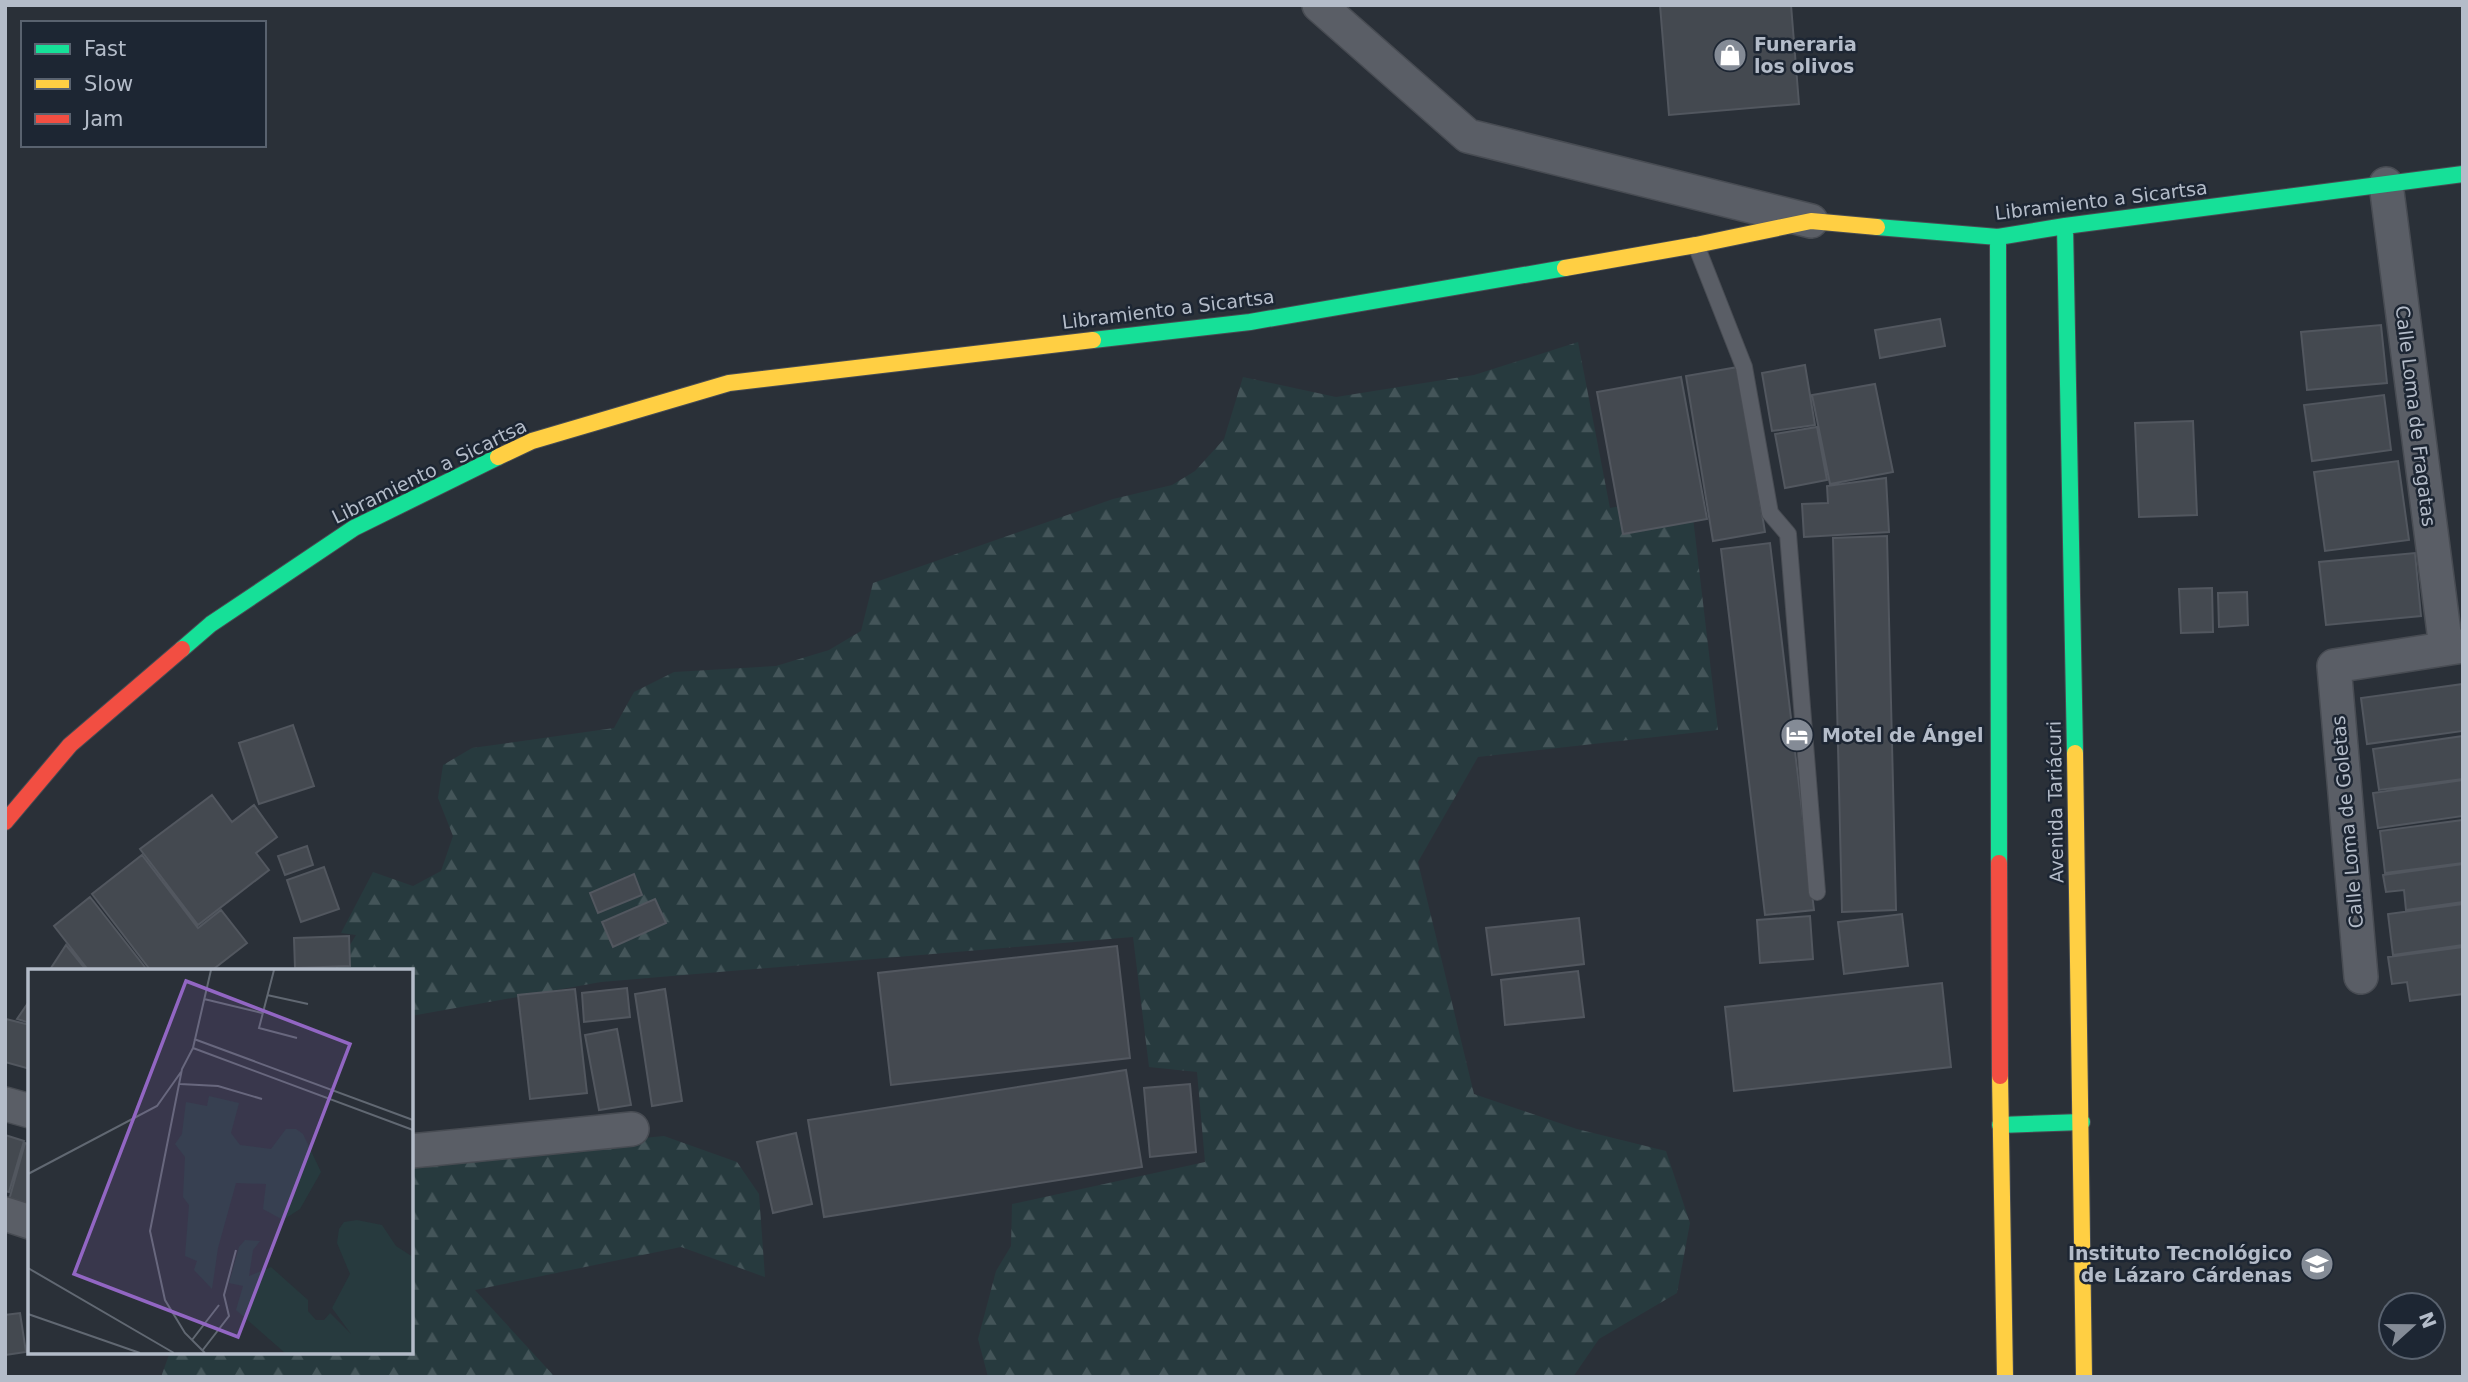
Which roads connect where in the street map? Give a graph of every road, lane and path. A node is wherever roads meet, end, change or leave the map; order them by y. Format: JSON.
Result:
{"nodes":[{"id":1,"x":1319,"y":5,"type":"edge"},
{"id":2,"x":2463,"y":174,"type":"edge"},
{"id":3,"x":2386,"y":184,"type":"junction"},
{"id":4,"x":1811,"y":221,"type":"junction"},
{"id":5,"x":2065,"y":226,"type":"junction"},
{"id":6,"x":1998,"y":237,"type":"junction"},
{"id":7,"x":1696,"y":245,"type":"junction"},
{"id":8,"x":2455,"y":647,"type":"edge"},
{"id":9,"x":5,"y":822,"type":"edge"},
{"id":10,"x":1817,"y":892,"type":"dead end"},
{"id":11,"x":2361,"y":977,"type":"dead end"},
{"id":12,"x":5,"y":1104,"type":"edge"},
{"id":13,"x":28,"y":1110,"type":"edge"},
{"id":14,"x":2082,"y":1122,"type":"junction"},
{"id":15,"x":2000,"y":1125,"type":"junction"},
{"id":16,"x":632,"y":1129,"type":"dead end"},
{"id":17,"x":413,"y":1151,"type":"edge"},
{"id":18,"x":5,"y":1214,"type":"edge"},
{"id":19,"x":28,"y":1221,"type":"edge"},
{"id":20,"x":2005,"y":1377,"type":"edge"},
{"id":21,"x":2084,"y":1377,"type":"edge"}],
"edges":[{"from":1,"to":4,"type":"street"},
{"from":2,"to":3,"type":"main road","name":"Libramiento a Sicartsa"},
{"from":3,"to":5,"type":"main road","name":"Libramiento a Sicartsa"},
{"from":3,"to":8,"type":"street","name":"Calle Loma de Fragatas"},
{"from":4,"to":6,"type":"main road","name":"Libramiento a Sicartsa"},
{"from":4,"to":7,"type":"main road","name":"Libramiento a Sicartsa"},
{"from":5,"to":6,"type":"main road","name":"Libramiento a Sicartsa"},
{"from":5,"to":14,"type":"main road","name":"Avenida Tariácuri"},
{"from":6,"to":15,"type":"main road"},
{"from":7,"to":9,"type":"main road","name":"Libramiento a Sicartsa"},
{"from":7,"to":10,"type":"lane"},
{"from":8,"to":11,"type":"street","name":"Calle Loma de Goletas"},
{"from":12,"to":13,"type":"street"},
{"from":14,"to":15,"type":"main road"},
{"from":14,"to":21,"type":"main road","name":"Avenida Tariácuri"},
{"from":15,"to":20,"type":"main road"},
{"from":16,"to":17,"type":"street"},
{"from":18,"to":19,"type":"street"}]}
